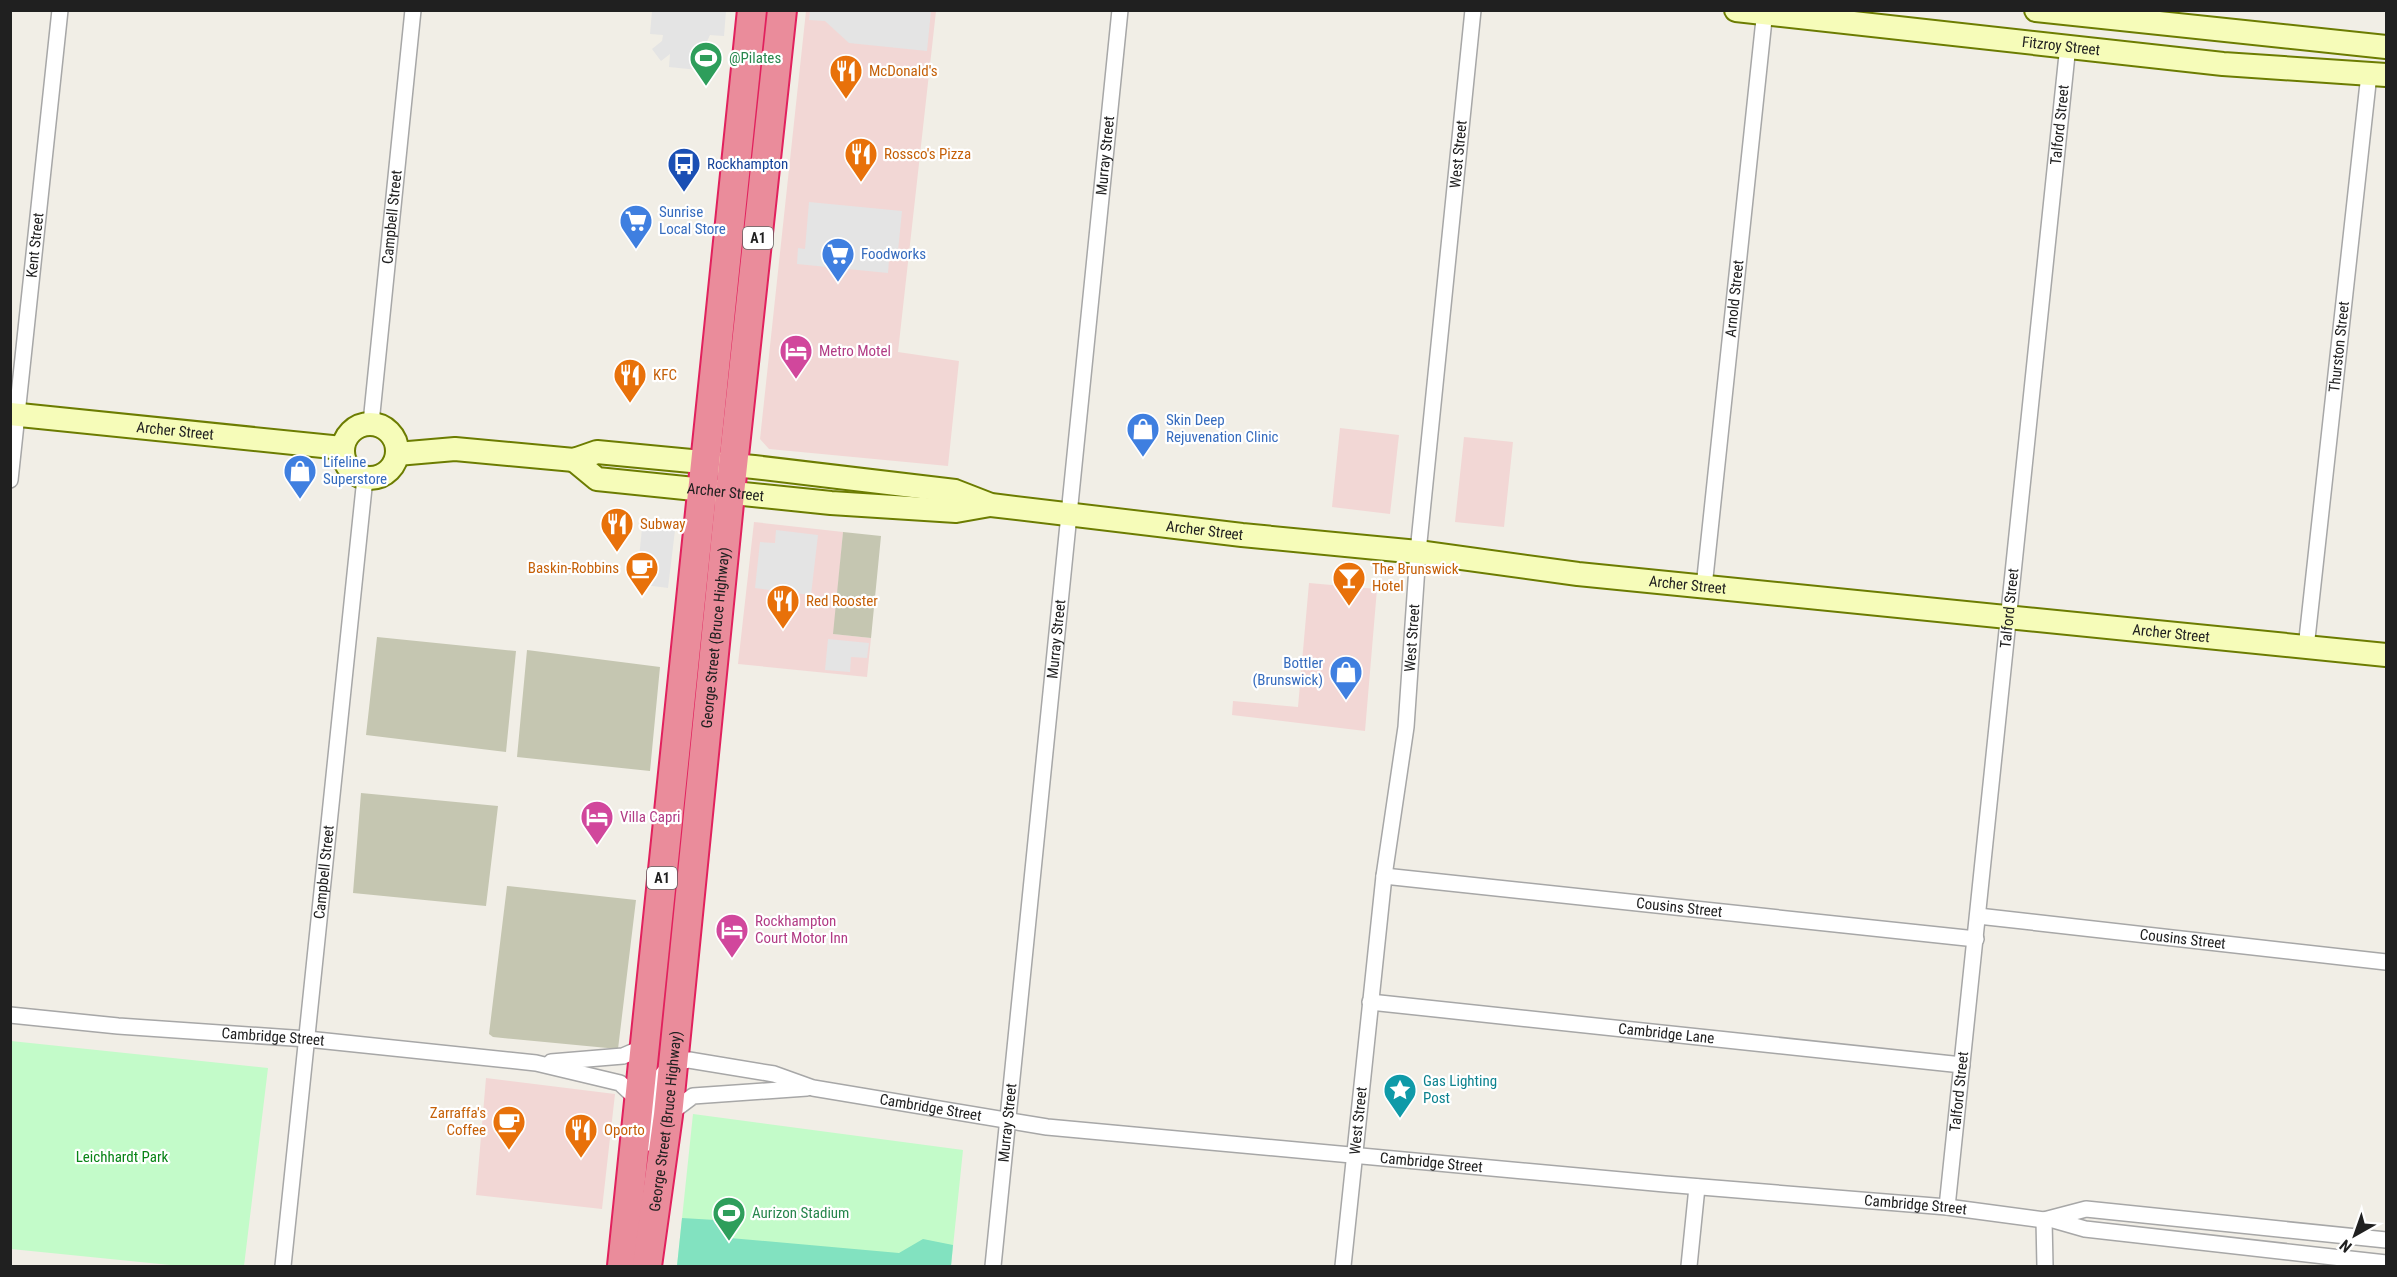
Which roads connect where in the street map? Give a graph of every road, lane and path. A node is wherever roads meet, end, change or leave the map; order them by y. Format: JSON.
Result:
{"nodes":[{"id":1,"x":60,"y":10,"type":"edge"},
{"id":2,"x":413,"y":10,"type":"edge"},
{"id":3,"x":752,"y":10,"type":"edge"},
{"id":4,"x":782,"y":10,"type":"edge"},
{"id":5,"x":1120,"y":10,"type":"edge"},
{"id":6,"x":1473,"y":10,"type":"edge"},
{"id":7,"x":1736,"y":10,"type":"edge"},
{"id":8,"x":2036,"y":10,"type":"edge"},
{"id":9,"x":1765,"y":13,"type":"edge"},
{"id":10,"x":2072,"y":13,"type":"edge"},
{"id":11,"x":2068,"y":45,"type":"junction"},
{"id":12,"x":2379,"y":47,"type":"edge"},
{"id":13,"x":2378,"y":75,"type":"edge"},
{"id":14,"x":14,"y":415,"type":"edge"},
{"id":15,"x":371,"y":423,"type":"junction"},
{"id":16,"x":342,"y":448,"type":"junction"},
{"id":17,"x":397,"y":454,"type":"junction"},
{"id":18,"x":574,"y":460,"type":"junction"},
{"id":19,"x":704,"y":461,"type":"junction"},
{"id":20,"x":733,"y":465,"type":"junction"},
{"id":21,"x":365,"y":478,"type":"junction"},
{"id":22,"x":10,"y":480,"type":"edge"},
{"id":23,"x":701,"y":490,"type":"junction"},
{"id":24,"x":730,"y":493,"type":"junction"},
{"id":25,"x":991,"y":505,"type":"junction"},
{"id":26,"x":1068,"y":515,"type":"junction"},
{"id":27,"x":1418,"y":552,"type":"junction"},
{"id":28,"x":1704,"y":587,"type":"junction"},
{"id":29,"x":2008,"y":618,"type":"junction"},
{"id":30,"x":2306,"y":648,"type":"junction"},
{"id":31,"x":2386,"y":655,"type":"edge"},
{"id":32,"x":1384,"y":876,"type":"junction"},
{"id":33,"x":1978,"y":916,"type":"junction"},
{"id":34,"x":1976,"y":939,"type":"junction"},
{"id":35,"x":2386,"y":962,"type":"edge"},
{"id":36,"x":1370,"y":1002,"type":"junction"},
{"id":37,"x":10,"y":1015,"type":"edge"},
{"id":38,"x":307,"y":1039,"type":"junction"},
{"id":39,"x":644,"y":1047,"type":"junction"},
{"id":40,"x":536,"y":1063,"type":"junction"},
{"id":41,"x":672,"y":1063,"type":"junction"},
{"id":42,"x":1962,"y":1065,"type":"junction"},
{"id":43,"x":813,"y":1088,"type":"junction"},
{"id":44,"x":638,"y":1100,"type":"junction"},
{"id":45,"x":668,"y":1115,"type":"junction"},
{"id":46,"x":1009,"y":1122,"type":"junction"},
{"id":47,"x":1353,"y":1154,"type":"junction"},
{"id":48,"x":1697,"y":1186,"type":"junction"},
{"id":49,"x":1947,"y":1207,"type":"junction"},
{"id":50,"x":2047,"y":1219,"type":"junction"},
{"id":51,"x":2386,"y":1240,"type":"edge"},
{"id":52,"x":2325,"y":1262,"type":"edge"},
{"id":53,"x":2386,"y":1263,"type":"edge"},
{"id":54,"x":283,"y":1266,"type":"edge"},
{"id":55,"x":623,"y":1266,"type":"edge"},
{"id":56,"x":647,"y":1266,"type":"edge"},
{"id":57,"x":993,"y":1266,"type":"edge"},
{"id":58,"x":1343,"y":1266,"type":"edge"},
{"id":59,"x":1689,"y":1266,"type":"edge"},
{"id":60,"x":2045,"y":1266,"type":"edge"}],
"edges":[{"from":1,"to":14,"type":"street","name":"Kent Street"},
{"from":2,"to":15,"type":"street","name":"Campbell Street"},
{"from":3,"to":19,"type":"highway","name":"George Street (Bruce Highway)","number":"A1"},
{"from":4,"to":20,"type":"highway","name":"George Street (Bruce Highway)","number":"A1"},
{"from":5,"to":26,"type":"street","name":"Murray Street"},
{"from":6,"to":27,"type":"street","name":"West Street"},
{"from":7,"to":9,"type":"street","name":"Fitzroy Street"},
{"from":8,"to":10,"type":"street","name":"Fitzroy Street"},
{"from":9,"to":11,"type":"street","name":"Fitzroy Street"},
{"from":9,"to":28,"type":"street","name":"Arnold Street"},
{"from":10,"to":11,"type":"street","name":"Talford Street"},
{"from":10,"to":12,"type":"street","name":"Fitzroy Street"},
{"from":11,"to":13,"type":"street","name":"Fitzroy Street"},
{"from":11,"to":29,"type":"street","name":"Talford Street"},
{"from":12,"to":13,"type":"street","name":"Thurston Street"},
{"from":13,"to":30,"type":"street","name":"Thurston Street"},
{"from":14,"to":16,"type":"street","name":"Archer Street"},
{"from":14,"to":22,"type":"street","name":"Kent Street"},
{"from":15,"to":16,"type":"street"},
{"from":15,"to":17,"type":"street"},
{"from":16,"to":21,"type":"street"},
{"from":17,"to":18,"type":"street","name":"Archer Street"},
{"from":17,"to":21,"type":"street"},
{"from":18,"to":19,"type":"street","name":"Archer Street"},
{"from":18,"to":23,"type":"street","name":"Archer Street"},
{"from":19,"to":20,"type":"street","name":"Archer Street"},
{"from":19,"to":23,"type":"highway","name":"George Street (Bruce Highway)","number":"A1"},
{"from":20,"to":24,"type":"highway","name":"George Street (Bruce Highway)","number":"A1"},
{"from":20,"to":25,"type":"street","name":"Archer Street"},
{"from":21,"to":38,"type":"street","name":"Campbell Street"},
{"from":23,"to":24,"type":"street","name":"Archer Street"},
{"from":23,"to":39,"type":"highway","name":"George Street (Bruce Highway)","number":"A1"},
{"from":24,"to":25,"type":"street","name":"Archer Street"},
{"from":24,"to":41,"type":"highway","name":"George Street (Bruce Highway)","number":"A1"},
{"from":25,"to":26,"type":"street","name":"Archer Street"},
{"from":26,"to":27,"type":"street","name":"Archer Street"},
{"from":26,"to":46,"type":"street","name":"Murray Street"},
{"from":27,"to":28,"type":"street","name":"Archer Street"},
{"from":27,"to":32,"type":"street","name":"West Street"},
{"from":28,"to":29,"type":"street","name":"Archer Street"},
{"from":29,"to":30,"type":"street","name":"Archer Street"},
{"from":29,"to":33,"type":"street","name":"Talford Street"},
{"from":30,"to":31,"type":"street","name":"Archer Street"},
{"from":32,"to":34,"type":"street","name":"Cousins Street"},
{"from":32,"to":36,"type":"street","name":"West Street"},
{"from":33,"to":34,"type":"street","name":"Talford Street"},
{"from":33,"to":35,"type":"street","name":"Cousins Street"},
{"from":34,"to":42,"type":"street","name":"Talford Street"},
{"from":36,"to":42,"type":"street","name":"Cambridge Lane"},
{"from":36,"to":47,"type":"street","name":"West Street"},
{"from":37,"to":38,"type":"street","name":"Cambridge Street"},
{"from":38,"to":40,"type":"street","name":"Cambridge Street"},
{"from":38,"to":54,"type":"street","name":"Campbell Street"},
{"from":39,"to":40,"type":"street","name":"Cambridge Street"},
{"from":39,"to":44,"type":"highway","name":"George Street (Bruce Highway)","number":"A1"},
{"from":40,"to":44,"type":"street","name":"Cambridge Street"},
{"from":41,"to":43,"type":"street","name":"Cambridge Street"},
{"from":41,"to":45,"type":"highway","name":"George Street (Bruce Highway)","number":"A1"},
{"from":41,"to":55,"type":"street"},
{"from":42,"to":49,"type":"street","name":"Talford Street"},
{"from":43,"to":45,"type":"street","name":"Cambridge Street"},
{"from":43,"to":46,"type":"street","name":"Cambridge Street"},
{"from":44,"to":55,"type":"highway","name":"George Street (Bruce Highway)","number":"A1"},
{"from":45,"to":56,"type":"highway","name":"George Street (Bruce Highway)","number":"A1"},
{"from":46,"to":47,"type":"street","name":"Cambridge Street"},
{"from":46,"to":57,"type":"street","name":"Murray Street"},
{"from":47,"to":48,"type":"street","name":"Cambridge Street"},
{"from":47,"to":58,"type":"street","name":"West Street"},
{"from":48,"to":49,"type":"street","name":"Cambridge Street"},
{"from":48,"to":59,"type":"street"},
{"from":49,"to":50,"type":"street","name":"Cambridge Street"},
{"from":50,"to":51,"type":"street","name":"Cambridge Street"},
{"from":50,"to":52,"type":"street","name":"Cambridge Street"},
{"from":50,"to":60,"type":"street"},
{"from":52,"to":53,"type":"street","name":"Cambridge Street"}]}
